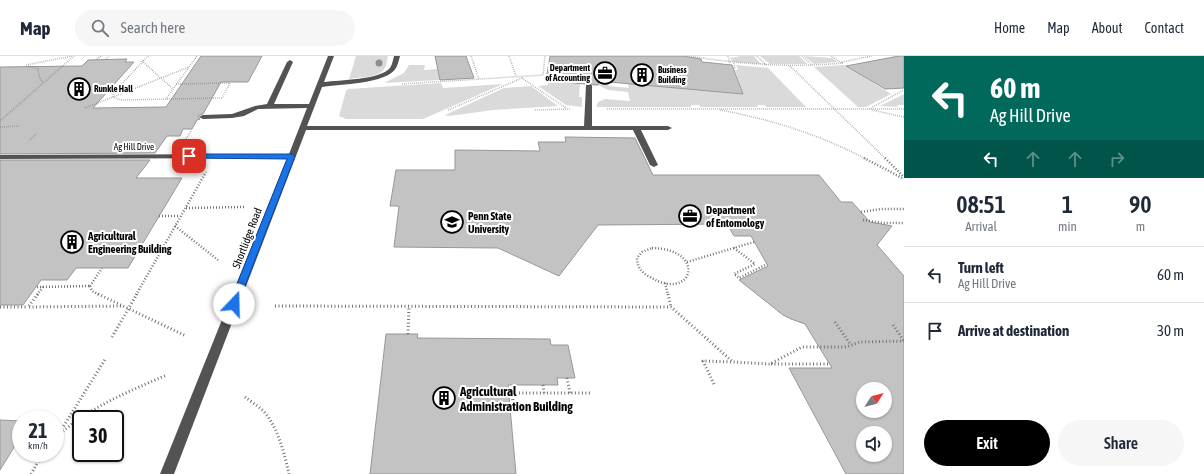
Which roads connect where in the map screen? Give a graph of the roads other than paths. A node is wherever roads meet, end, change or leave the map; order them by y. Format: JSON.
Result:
{"nodes":[{"id":1,"x":330,"y":56,"type":"edge"},
{"id":2,"x":397,"y":56,"type":"edge"},
{"id":3,"x":290,"y":62,"type":"dead end"},
{"id":4,"x":319,"y":85,"type":"junction"},
{"id":5,"x":589,"y":85,"type":"dead end"},
{"id":6,"x":270,"y":106,"type":"junction"},
{"id":7,"x":311,"y":106,"type":"junction"},
{"id":8,"x":203,"y":117,"type":"dead end"},
{"id":9,"x":302,"y":128,"type":"junction"},
{"id":10,"x":588,"y":128,"type":"junction"},
{"id":11,"x":636,"y":128,"type":"junction"},
{"id":12,"x":668,"y":128,"type":"dead end"},
{"id":13,"x":291,"y":156,"type":"junction"},
{"id":14,"x":0,"y":157,"type":"edge"},
{"id":15,"x":654,"y":165,"type":"dead end"},
{"id":16,"x":167,"y":474,"type":"edge"}],
"edges":[{"from":1,"to":4,"type":"street","name":"Shortlidge Road"},
{"from":2,"to":4,"type":"street"},
{"from":3,"to":6,"type":"street"},
{"from":4,"to":7,"type":"street","name":"Shortlidge Road"},
{"from":5,"to":10,"type":"street"},
{"from":6,"to":7,"type":"street"},
{"from":6,"to":8,"type":"street"},
{"from":7,"to":9,"type":"street","name":"Shortlidge Road"},
{"from":9,"to":10,"type":"street"},
{"from":9,"to":13,"type":"street","name":"Shortlidge Road"},
{"from":10,"to":11,"type":"street"},
{"from":11,"to":12,"type":"street"},
{"from":11,"to":15,"type":"street"},
{"from":13,"to":14,"type":"street","name":"Ag Hill Drive"},
{"from":13,"to":16,"type":"street","name":"Shortlidge Road"}]}
